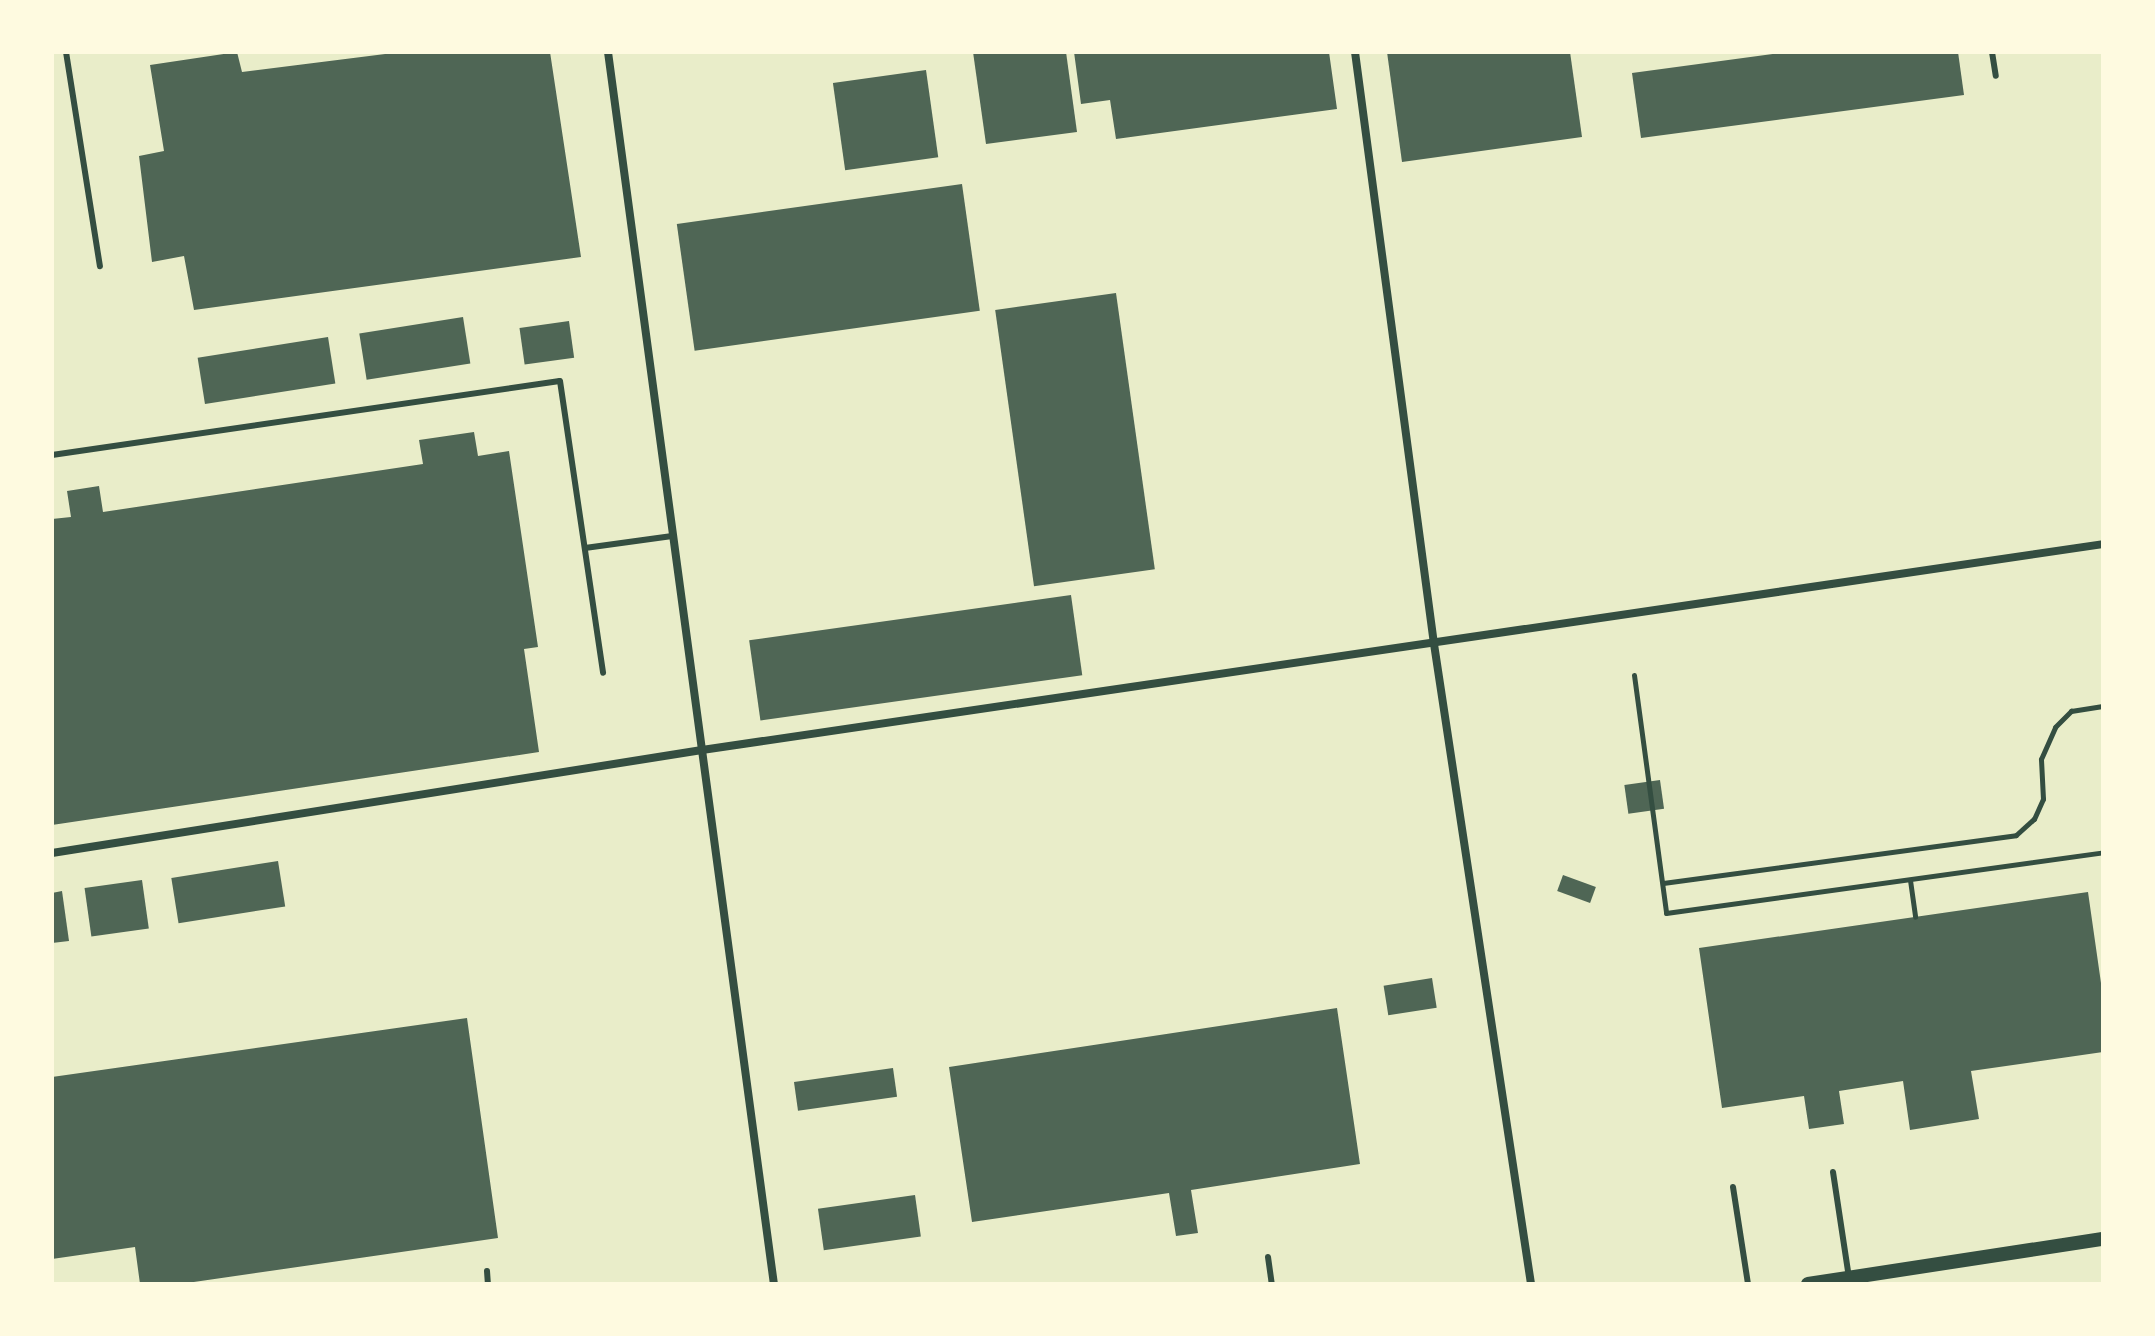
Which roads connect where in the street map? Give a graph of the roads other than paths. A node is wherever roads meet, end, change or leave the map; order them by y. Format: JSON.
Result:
{"nodes":[{"id":1,"x":66,"y":52,"type":"edge"},
{"id":2,"x":608,"y":52,"type":"edge"},
{"id":3,"x":1355,"y":52,"type":"edge"},
{"id":4,"x":1992,"y":52,"type":"edge"},
{"id":5,"x":1996,"y":76,"type":"dead end"},
{"id":6,"x":100,"y":266,"type":"dead end"},
{"id":7,"x":52,"y":455,"type":"edge"},
{"id":8,"x":672,"y":536,"type":"junction"},
{"id":9,"x":2103,"y":544,"type":"edge"},
{"id":10,"x":585,"y":548,"type":"junction"},
{"id":11,"x":1434,"y":644,"type":"junction"},
{"id":12,"x":603,"y":673,"type":"dead end"},
{"id":13,"x":702,"y":750,"type":"junction"},
{"id":14,"x":52,"y":853,"type":"edge"},
{"id":15,"x":1833,"y":1172,"type":"dead end"},
{"id":16,"x":1733,"y":1187,"type":"dead end"},
{"id":17,"x":2103,"y":1239,"type":"edge"},
{"id":18,"x":1268,"y":1257,"type":"dead end"},
{"id":19,"x":487,"y":1271,"type":"dead end"},
{"id":20,"x":1849,"y":1278,"type":"junction"},
{"id":21,"x":488,"y":1284,"type":"edge"},
{"id":22,"x":774,"y":1284,"type":"edge"},
{"id":23,"x":1272,"y":1284,"type":"edge"},
{"id":24,"x":1531,"y":1284,"type":"edge"},
{"id":25,"x":1748,"y":1284,"type":"edge"},
{"id":26,"x":1808,"y":1284,"type":"edge"}],
"edges":[{"from":1,"to":6,"type":"lane"},
{"from":2,"to":8,"type":"street"},
{"from":3,"to":11,"type":"street"},
{"from":4,"to":5,"type":"lane"},
{"from":7,"to":10,"type":"lane"},
{"from":8,"to":10,"type":"lane"},
{"from":8,"to":13,"type":"street"},
{"from":9,"to":11,"type":"street"},
{"from":10,"to":12,"type":"lane"},
{"from":11,"to":13,"type":"street"},
{"from":11,"to":24,"type":"street"},
{"from":13,"to":14,"type":"street"},
{"from":13,"to":22,"type":"street"},
{"from":15,"to":20,"type":"lane"},
{"from":16,"to":25,"type":"lane"},
{"from":17,"to":20,"type":"street"},
{"from":18,"to":23,"type":"lane"},
{"from":19,"to":21,"type":"lane"},
{"from":20,"to":26,"type":"street"}]}
